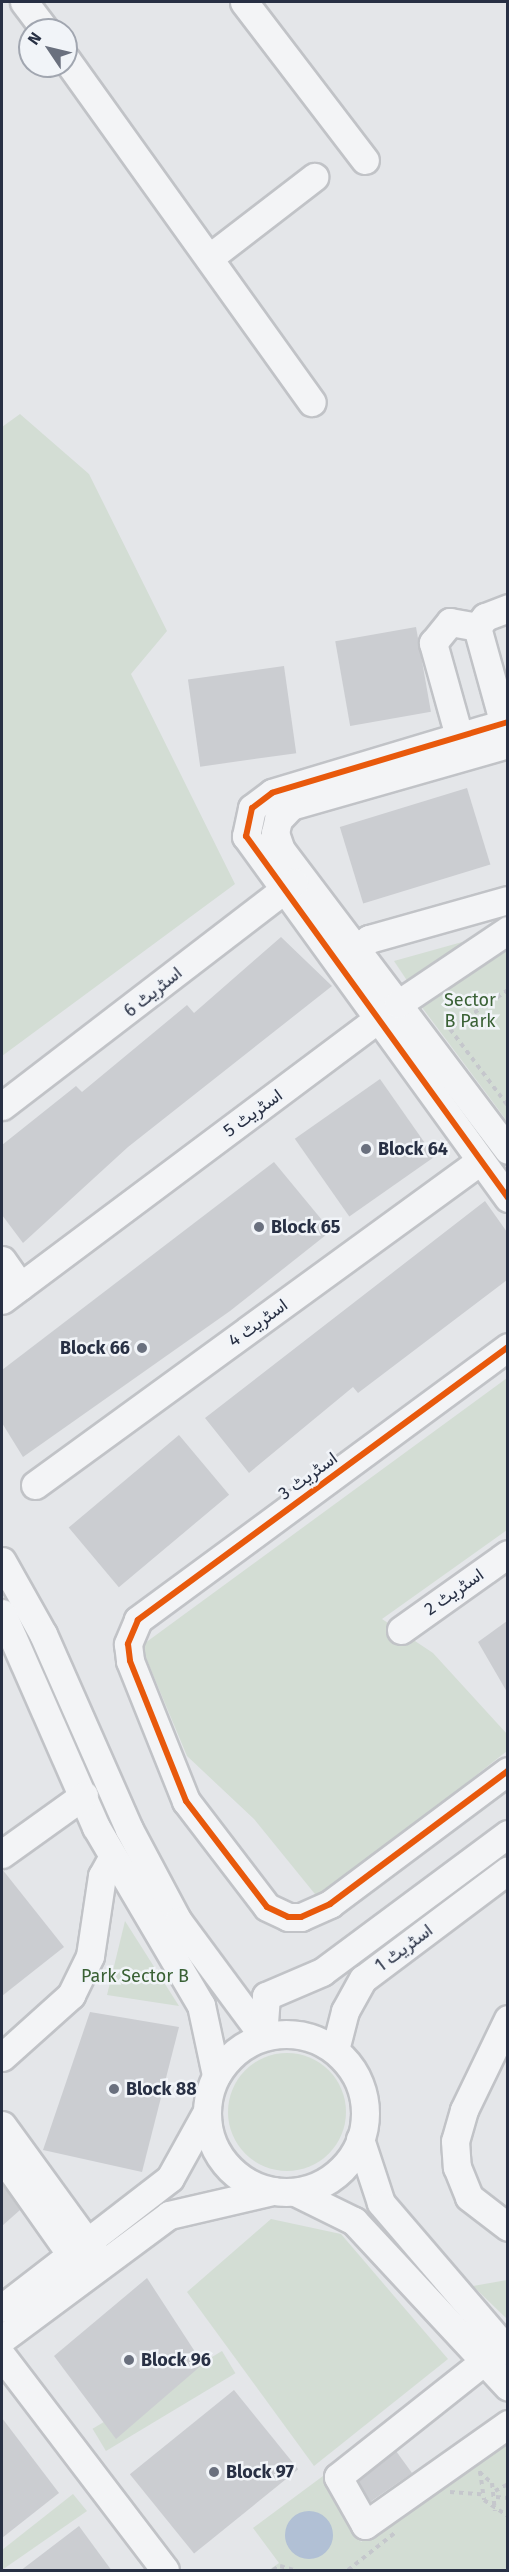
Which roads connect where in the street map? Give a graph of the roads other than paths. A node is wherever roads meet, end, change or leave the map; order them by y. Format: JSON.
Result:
{"nodes":[{"id":1,"x":24,"y":2,"type":"edge"},
{"id":2,"x":244,"y":2,"type":"edge"},
{"id":3,"x":36,"y":18,"type":"edge"},
{"id":4,"x":78,"y":76,"type":"edge"},
{"id":5,"x":365,"y":159,"type":"dead end"},
{"id":6,"x":314,"y":177,"type":"dead end"},
{"id":7,"x":208,"y":258,"type":"junction"},
{"id":8,"x":312,"y":402,"type":"dead end"},
{"id":9,"x":507,"y":609,"type":"edge"},
{"id":10,"x":477,"y":627,"type":"junction"},
{"id":11,"x":507,"y":732,"type":"edge"},
{"id":12,"x":459,"y":736,"type":"junction"},
{"id":13,"x":248,"y":815,"type":"junction"},
{"id":14,"x":275,"y":826,"type":"junction"},
{"id":15,"x":292,"y":883,"type":"junction"},
{"id":16,"x":507,"y":900,"type":"edge"},
{"id":17,"x":507,"y":930,"type":"edge"},
{"id":18,"x":358,"y":947,"type":"junction"},
{"id":19,"x":388,"y":1012,"type":"junction"},
{"id":20,"x":2,"y":1106,"type":"edge"},
{"id":21,"x":507,"y":1150,"type":"edge"},
{"id":22,"x":480,"y":1161,"type":"junction"},
{"id":23,"x":507,"y":1198,"type":"edge"},
{"id":24,"x":2,"y":1260,"type":"edge"},
{"id":25,"x":11,"y":1293,"type":"edge"},
{"id":26,"x":507,"y":1347,"type":"edge"},
{"id":27,"x":36,"y":1485,"type":"dead end"},
{"id":28,"x":507,"y":1554,"type":"edge"},
{"id":29,"x":2,"y":1561,"type":"edge"},
{"id":30,"x":2,"y":1613,"type":"edge"},
{"id":31,"x":401,"y":1630,"type":"dead end"},
{"id":32,"x":507,"y":1771,"type":"edge"},
{"id":33,"x":84,"y":1795,"type":"junction"},
{"id":34,"x":507,"y":1834,"type":"edge"},
{"id":35,"x":2,"y":1854,"type":"edge"},
{"id":36,"x":112,"y":1858,"type":"junction"},
{"id":37,"x":507,"y":1870,"type":"edge"},
{"id":38,"x":507,"y":2019,"type":"edge"},
{"id":39,"x":263,"y":2037,"type":"junction"},
{"id":40,"x":335,"y":2050,"type":"junction"},
{"id":41,"x":2,"y":2057,"type":"edge"},
{"id":42,"x":216,"y":2075,"type":"junction"},
{"id":43,"x":206,"y":2113,"type":"junction"},
{"id":44,"x":2,"y":2125,"type":"edge"},
{"id":45,"x":360,"y":2139,"type":"junction"},
{"id":46,"x":2,"y":2157,"type":"edge"},
{"id":47,"x":284,"y":2191,"type":"junction"},
{"id":48,"x":507,"y":2227,"type":"edge"},
{"id":49,"x":87,"y":2259,"type":"junction"},
{"id":50,"x":2,"y":2308,"type":"edge"},
{"id":51,"x":2,"y":2339,"type":"edge"},
{"id":52,"x":507,"y":2351,"type":"edge"},
{"id":53,"x":2,"y":2356,"type":"edge"},
{"id":54,"x":483,"y":2362,"type":"junction"},
{"id":55,"x":2,"y":2379,"type":"edge"},
{"id":56,"x":507,"y":2387,"type":"edge"},
{"id":57,"x":507,"y":2424,"type":"edge"},
{"id":58,"x":88,"y":2482,"type":"junction"},
{"id":59,"x":143,"y":2571,"type":"edge"},
{"id":60,"x":165,"y":2571,"type":"edge"}],
"edges":[{"from":1,"to":3,"type":"street"},
{"from":2,"to":5,"type":"street"},
{"from":4,"to":7,"type":"street"},
{"from":6,"to":7,"type":"street"},
{"from":7,"to":8,"type":"street"},
{"from":9,"to":10,"type":"street"},
{"from":10,"to":11,"type":"street"},
{"from":10,"to":12,"type":"street"},
{"from":11,"to":12,"type":"street"},
{"from":11,"to":14,"type":"street"},
{"from":12,"to":13,"type":"street"},
{"from":13,"to":14,"type":"street"},
{"from":13,"to":15,"type":"street"},
{"from":14,"to":15,"type":"street"},
{"from":15,"to":18,"type":"street"},
{"from":15,"to":19,"type":"street"},
{"from":15,"to":20,"type":"street","name":"اسٹریٹ 6"},
{"from":16,"to":18,"type":"street"},
{"from":17,"to":19,"type":"street","name":"اسٹریٹ 5"},
{"from":18,"to":19,"type":"street"},
{"from":19,"to":21,"type":"street"},
{"from":19,"to":22,"type":"street"},
{"from":19,"to":25,"type":"street","name":"اسٹریٹ 5"},
{"from":22,"to":23,"type":"street"},
{"from":22,"to":27,"type":"street","name":"اسٹریٹ 4"},
{"from":24,"to":25,"type":"street"},
{"from":26,"to":32,"type":"street","name":"اسٹریٹ 3"},
{"from":28,"to":31,"type":"street","name":"اسٹریٹ 2"},
{"from":29,"to":39,"type":"street"},
{"from":30,"to":33,"type":"street"},
{"from":33,"to":35,"type":"street"},
{"from":33,"to":36,"type":"street"},
{"from":34,"to":39,"type":"street","name":"اسٹریٹ 1"},
{"from":36,"to":41,"type":"street"},
{"from":36,"to":42,"type":"street"},
{"from":37,"to":40,"type":"street","name":"اسٹریٹ 1"},
{"from":38,"to":48,"type":"street"},
{"from":39,"to":40,"type":"street"},
{"from":39,"to":42,"type":"street"},
{"from":40,"to":45,"type":"street"},
{"from":42,"to":43,"type":"street"},
{"from":43,"to":47,"type":"street"},
{"from":43,"to":49,"type":"street"},
{"from":44,"to":49,"type":"street"},
{"from":45,"to":47,"type":"street"},
{"from":45,"to":52,"type":"street"},
{"from":46,"to":49,"type":"street"},
{"from":47,"to":49,"type":"street"},
{"from":47,"to":54,"type":"street"},
{"from":49,"to":50,"type":"street"},
{"from":49,"to":51,"type":"street"},
{"from":53,"to":58,"type":"street"},
{"from":54,"to":56,"type":"street"},
{"from":54,"to":57,"type":"street"},
{"from":55,"to":58,"type":"street"},
{"from":58,"to":59,"type":"street"},
{"from":58,"to":60,"type":"street"}]}
